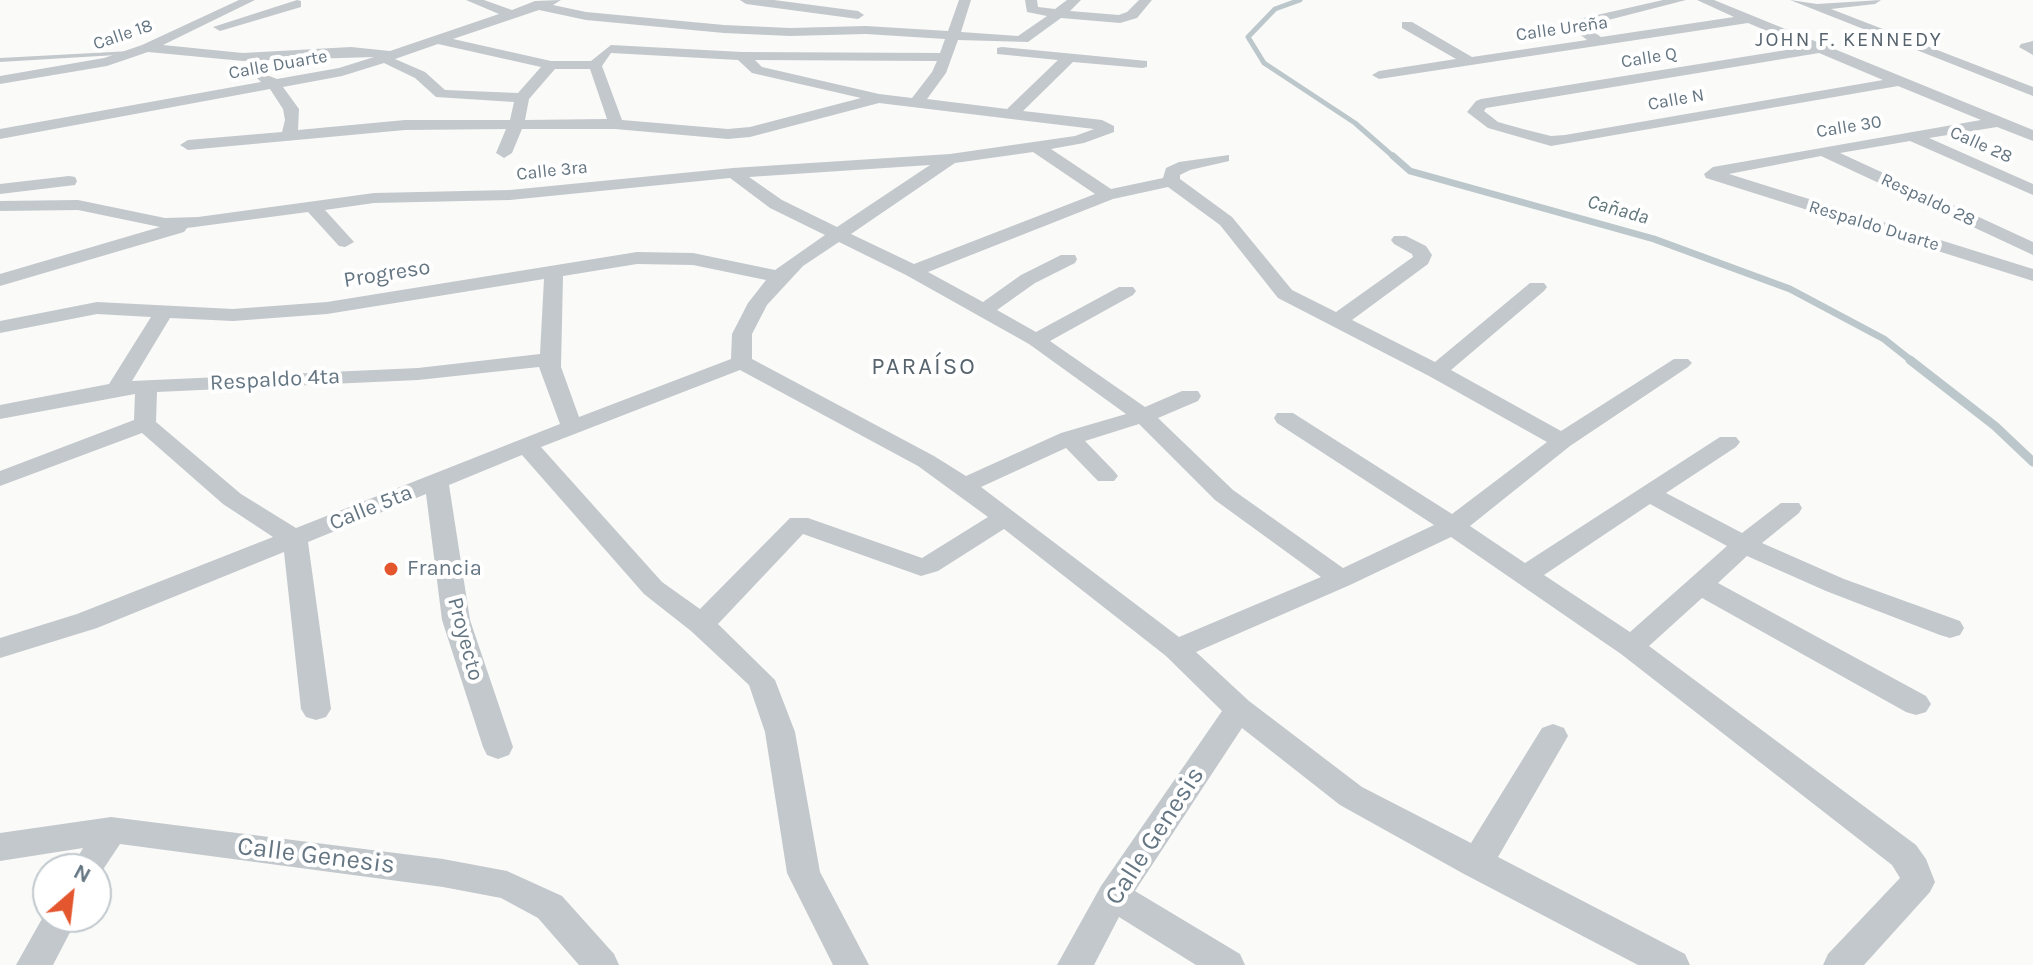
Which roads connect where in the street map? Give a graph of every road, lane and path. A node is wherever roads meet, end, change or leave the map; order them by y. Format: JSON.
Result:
{"nodes":[{"id":1,"x":249,"y":0,"type":"edge"},
{"id":2,"x":472,"y":0,"type":"edge"},
{"id":3,"x":555,"y":0,"type":"edge"},
{"id":4,"x":746,"y":0,"type":"edge"},
{"id":5,"x":846,"y":0,"type":"edge"},
{"id":6,"x":965,"y":0,"type":"edge"},
{"id":7,"x":1031,"y":0,"type":"edge"},
{"id":8,"x":1075,"y":0,"type":"edge"},
{"id":9,"x":1146,"y":0,"type":"edge"},
{"id":10,"x":1680,"y":0,"type":"edge"},
{"id":11,"x":1703,"y":0,"type":"edge"},
{"id":12,"x":1796,"y":0,"type":"edge"},
{"id":13,"x":1875,"y":0,"type":"edge"},
{"id":14,"x":297,"y":4,"type":"dead end"},
{"id":15,"x":535,"y":5,"type":"junction"},
{"id":16,"x":1815,"y":8,"type":"junction"},
{"id":17,"x":665,"y":10,"type":"dead end"},
{"id":18,"x":834,"y":13,"type":"junction"},
{"id":19,"x":510,"y":14,"type":"junction"},
{"id":20,"x":1062,"y":14,"type":"junction"},
{"id":21,"x":1750,"y":19,"type":"junction"},
{"id":22,"x":648,"y":22,"type":"junction"},
{"id":23,"x":1407,"y":25,"type":"dead end"},
{"id":24,"x":724,"y":29,"type":"junction"},
{"id":25,"x":829,"y":30,"type":"junction"},
{"id":26,"x":434,"y":39,"type":"junction"},
{"id":27,"x":951,"y":41,"type":"junction"},
{"id":28,"x":1599,"y":42,"type":"junction"},
{"id":29,"x":153,"y":45,"type":"junction"},
{"id":30,"x":1822,"y":48,"type":"junction"},
{"id":31,"x":611,"y":49,"type":"junction"},
{"id":32,"x":131,"y":53,"type":"junction"},
{"id":33,"x":691,"y":53,"type":"junction"},
{"id":34,"x":742,"y":56,"type":"junction"},
{"id":35,"x":243,"y":57,"type":"junction"},
{"id":36,"x":387,"y":57,"type":"junction"},
{"id":37,"x":1070,"y":57,"type":"junction"},
{"id":38,"x":0,"y":60,"type":"edge"},
{"id":39,"x":1469,"y":61,"type":"junction"},
{"id":40,"x":1142,"y":64,"type":"dead end"},
{"id":41,"x":551,"y":65,"type":"junction"},
{"id":42,"x":595,"y":65,"type":"junction"},
{"id":43,"x":1379,"y":75,"type":"dead end"},
{"id":44,"x":0,"y":80,"type":"edge"},
{"id":45,"x":1900,"y":81,"type":"junction"},
{"id":46,"x":274,"y":84,"type":"junction"},
{"id":47,"x":2033,"y":92,"type":"edge"},
{"id":48,"x":522,"y":98,"type":"junction"},
{"id":49,"x":879,"y":98,"type":"junction"},
{"id":50,"x":916,"y":103,"type":"junction"},
{"id":51,"x":1481,"y":104,"type":"joint"},
{"id":52,"x":1010,"y":115,"type":"junction"},
{"id":53,"x":1999,"y":122,"type":"junction"},
{"id":54,"x":517,"y":123,"type":"junction"},
{"id":55,"x":615,"y":124,"type":"junction"},
{"id":56,"x":0,"y":134,"type":"edge"},
{"id":57,"x":289,"y":135,"type":"junction"},
{"id":58,"x":2033,"y":136,"type":"edge"},
{"id":59,"x":1913,"y":137,"type":"junction"},
{"id":60,"x":188,"y":145,"type":"dead end"},
{"id":61,"x":1037,"y":147,"type":"junction"},
{"id":62,"x":1823,"y":151,"type":"junction"},
{"id":63,"x":504,"y":153,"type":"dead end"},
{"id":64,"x":1223,"y":158,"type":"dead end"},
{"id":65,"x":950,"y":159,"type":"junction"},
{"id":66,"x":733,"y":173,"type":"junction"},
{"id":67,"x":1715,"y":178,"type":"joint"},
{"id":68,"x":69,"y":181,"type":"dead end"},
{"id":69,"x":1171,"y":181,"type":"junction"},
{"id":70,"x":0,"y":189,"type":"edge"},
{"id":71,"x":2033,"y":190,"type":"edge"},
{"id":72,"x":1108,"y":195,"type":"junction"},
{"id":73,"x":311,"y":205,"type":"junction"},
{"id":74,"x":0,"y":206,"type":"edge"},
{"id":75,"x":198,"y":222,"type":"junction"},
{"id":76,"x":840,"y":234,"type":"junction"},
{"id":77,"x":1400,"y":240,"type":"dead end"},
{"id":78,"x":345,"y":242,"type":"dead end"},
{"id":79,"x":2033,"y":249,"type":"edge"},
{"id":80,"x":1068,"y":259,"type":"dead end"},
{"id":81,"x":554,"y":271,"type":"junction"},
{"id":82,"x":913,"y":271,"type":"junction"},
{"id":83,"x":2033,"y":275,"type":"edge"},
{"id":84,"x":779,"y":277,"type":"junction"},
{"id":85,"x":0,"y":280,"type":"edge"},
{"id":86,"x":1537,"y":287,"type":"dead end"},
{"id":87,"x":1126,"y":291,"type":"dead end"},
{"id":88,"x":983,"y":310,"type":"junction"},
{"id":89,"x":163,"y":313,"type":"junction"},
{"id":90,"x":1337,"y":321,"type":"junction"},
{"id":91,"x":0,"y":327,"type":"edge"},
{"id":92,"x":1036,"y":340,"type":"junction"},
{"id":93,"x":551,"y":359,"type":"junction"},
{"id":94,"x":741,"y":362,"type":"junction"},
{"id":95,"x":1681,"y":363,"type":"dead end"},
{"id":96,"x":1437,"y":371,"type":"junction"},
{"id":97,"x":146,"y":386,"type":"junction"},
{"id":98,"x":116,"y":390,"type":"junction"},
{"id":99,"x":1190,"y":396,"type":"dead end"},
{"id":100,"x":0,"y":412,"type":"edge"},
{"id":101,"x":1143,"y":416,"type":"junction"},
{"id":102,"x":1285,"y":418,"type":"dead end"},
{"id":103,"x":145,"y":424,"type":"junction"},
{"id":104,"x":572,"y":427,"type":"junction"},
{"id":105,"x":1069,"y":438,"type":"junction"},
{"id":106,"x":1562,"y":441,"type":"junction"},
{"id":107,"x":1728,"y":442,"type":"dead end"},
{"id":108,"x":526,"y":445,"type":"junction"},
{"id":109,"x":1106,"y":476,"type":"dead end"},
{"id":110,"x":0,"y":479,"type":"edge"},
{"id":111,"x":436,"y":481,"type":"junction"},
{"id":112,"x":964,"y":486,"type":"junction"},
{"id":113,"x":1647,"y":493,"type":"junction"},
{"id":114,"x":1790,"y":508,"type":"dead end"},
{"id":115,"x":1005,"y":517,"type":"junction"},
{"id":116,"x":1453,"y":526,"type":"junction"},
{"id":117,"x":295,"y":539,"type":"junction"},
{"id":118,"x":1744,"y":545,"type":"junction"},
{"id":119,"x":1525,"y":575,"type":"junction"},
{"id":120,"x":1341,"y":579,"type":"junction"},
{"id":121,"x":1700,"y":585,"type":"junction"},
{"id":122,"x":701,"y":624,"type":"junction"},
{"id":123,"x":1950,"y":628,"type":"dead end"},
{"id":124,"x":1631,"y":647,"type":"junction"},
{"id":125,"x":0,"y":648,"type":"edge"},
{"id":126,"x":1176,"y":649,"type":"junction"},
{"id":127,"x":1916,"y":704,"type":"dead end"},
{"id":128,"x":316,"y":709,"type":"dead end"},
{"id":129,"x":1239,"y":709,"type":"junction"},
{"id":130,"x":1553,"y":736,"type":"dead end"},
{"id":131,"x":498,"y":747,"type":"dead end"},
{"id":132,"x":111,"y":830,"type":"junction"},
{"id":133,"x":0,"y":847,"type":"edge"},
{"id":134,"x":97,"y":853,"type":"edge"},
{"id":135,"x":1476,"y":864,"type":"junction"},
{"id":136,"x":1113,"y":896,"type":"junction"},
{"id":137,"x":52,"y":933,"type":"edge"},
{"id":138,"x":34,"y":965,"type":"edge"},
{"id":139,"x":601,"y":965,"type":"edge"},
{"id":140,"x":851,"y":965,"type":"edge"},
{"id":141,"x":1075,"y":965,"type":"edge"},
{"id":142,"x":1227,"y":965,"type":"edge"},
{"id":143,"x":1672,"y":965,"type":"edge"},
{"id":144,"x":1841,"y":965,"type":"edge"}],
"edges":[{"from":1,"to":29,"type":"street","name":"Calle 18"},
{"from":2,"to":19,"type":"street"},
{"from":3,"to":15,"type":"street","name":"Calle Duarte"},
{"from":4,"to":18,"type":"street"},
{"from":5,"to":18,"type":"street"},
{"from":6,"to":27,"type":"street"},
{"from":7,"to":20,"type":"street"},
{"from":8,"to":20,"type":"street"},
{"from":9,"to":20,"type":"street"},
{"from":10,"to":28,"type":"street"},
{"from":11,"to":21,"type":"street"},
{"from":12,"to":16,"type":"street"},
{"from":13,"to":16,"type":"street"},
{"from":14,"to":29,"type":"street"},
{"from":15,"to":19,"type":"street","name":"Calle Duarte"},
{"from":15,"to":22,"type":"street"},
{"from":16,"to":47,"type":"street"},
{"from":17,"to":22,"type":"street"},
{"from":18,"to":25,"type":"street"},
{"from":18,"to":27,"type":"street"},
{"from":19,"to":26,"type":"street","name":"Calle Duarte"},
{"from":20,"to":27,"type":"street"},
{"from":21,"to":28,"type":"street","name":"Calle Ureña"},
{"from":21,"to":30,"type":"street"},
{"from":22,"to":24,"type":"street"},
{"from":22,"to":31,"type":"street"},
{"from":23,"to":39,"type":"street"},
{"from":24,"to":25,"type":"street"},
{"from":24,"to":33,"type":"street"},
{"from":25,"to":27,"type":"street"},
{"from":26,"to":36,"type":"street","name":"Calle Duarte"},
{"from":26,"to":41,"type":"street"},
{"from":27,"to":34,"type":"street"},
{"from":27,"to":37,"type":"street"},
{"from":27,"to":50,"type":"street"},
{"from":28,"to":39,"type":"street","name":"Calle Ureña"},
{"from":29,"to":32,"type":"street","name":"Calle 18"},
{"from":29,"to":35,"type":"street"},
{"from":30,"to":45,"type":"street"},
{"from":30,"to":51,"type":"street","name":"Calle Q"},
{"from":31,"to":33,"type":"street"},
{"from":31,"to":42,"type":"street"},
{"from":32,"to":38,"type":"lane"},
{"from":32,"to":44,"type":"street","name":"Calle 18"},
{"from":33,"to":34,"type":"street"},
{"from":34,"to":49,"type":"street"},
{"from":35,"to":36,"type":"street"},
{"from":35,"to":46,"type":"street"},
{"from":36,"to":46,"type":"street","name":"Calle Duarte"},
{"from":36,"to":48,"type":"street"},
{"from":37,"to":40,"type":"street"},
{"from":37,"to":52,"type":"street"},
{"from":39,"to":43,"type":"street","name":"Calle Ureña"},
{"from":41,"to":42,"type":"street"},
{"from":41,"to":48,"type":"street"},
{"from":42,"to":55,"type":"street"},
{"from":45,"to":51,"type":"street","name":"Calle N"},
{"from":45,"to":53,"type":"street"},
{"from":46,"to":56,"type":"street","name":"Calle Duarte"},
{"from":46,"to":57,"type":"street"},
{"from":48,"to":54,"type":"street"},
{"from":49,"to":50,"type":"street"},
{"from":49,"to":55,"type":"street"},
{"from":50,"to":52,"type":"street"},
{"from":52,"to":61,"type":"street","name":"Calle 3ra"},
{"from":53,"to":58,"type":"street"},
{"from":53,"to":59,"type":"street","name":"Calle 30"},
{"from":54,"to":55,"type":"street"},
{"from":54,"to":57,"type":"street"},
{"from":54,"to":63,"type":"street"},
{"from":57,"to":60,"type":"street"},
{"from":59,"to":62,"type":"street","name":"Calle 30"},
{"from":59,"to":71,"type":"street","name":"Calle 28"},
{"from":61,"to":65,"type":"street","name":"Calle 3ra"},
{"from":61,"to":72,"type":"street"},
{"from":62,"to":67,"type":"street","name":"Calle 30"},
{"from":62,"to":79,"type":"street","name":"Respaldo 28"},
{"from":64,"to":69,"type":"street"},
{"from":65,"to":66,"type":"street","name":"Calle 3ra"},
{"from":65,"to":76,"type":"street"},
{"from":66,"to":73,"type":"street","name":"Calle 3ra"},
{"from":66,"to":76,"type":"street"},
{"from":67,"to":83,"type":"street","name":"Respaldo Duarte"},
{"from":68,"to":70,"type":"street"},
{"from":69,"to":72,"type":"street"},
{"from":69,"to":90,"type":"street"},
{"from":72,"to":82,"type":"street"},
{"from":73,"to":75,"type":"street","name":"Calle 3ra"},
{"from":73,"to":78,"type":"street"},
{"from":74,"to":75,"type":"street","name":"Calle 3ra"},
{"from":75,"to":85,"type":"street"},
{"from":76,"to":82,"type":"street"},
{"from":76,"to":84,"type":"street"},
{"from":77,"to":90,"type":"street"},
{"from":80,"to":88,"type":"street"},
{"from":81,"to":84,"type":"street","name":"Progreso"},
{"from":81,"to":89,"type":"street","name":"Progreso"},
{"from":81,"to":93,"type":"street"},
{"from":82,"to":88,"type":"street"},
{"from":84,"to":94,"type":"street"},
{"from":86,"to":96,"type":"street"},
{"from":87,"to":92,"type":"street"},
{"from":88,"to":92,"type":"street"},
{"from":89,"to":91,"type":"street","name":"Progreso"},
{"from":89,"to":98,"type":"street"},
{"from":90,"to":96,"type":"street"},
{"from":92,"to":101,"type":"street"},
{"from":93,"to":97,"type":"street","name":"Respaldo 4ta"},
{"from":93,"to":104,"type":"street"},
{"from":94,"to":104,"type":"street","name":"Calle 5ta"},
{"from":94,"to":112,"type":"street"},
{"from":95,"to":106,"type":"street"},
{"from":96,"to":106,"type":"street"},
{"from":97,"to":98,"type":"street","name":"Respaldo 4ta"},
{"from":97,"to":103,"type":"street"},
{"from":98,"to":100,"type":"street","name":"Respaldo 4ta"},
{"from":99,"to":101,"type":"street"},
{"from":101,"to":105,"type":"street"},
{"from":101,"to":120,"type":"street"},
{"from":102,"to":116,"type":"street"},
{"from":103,"to":110,"type":"street"},
{"from":103,"to":117,"type":"street"},
{"from":104,"to":108,"type":"street","name":"Calle 5ta"},
{"from":105,"to":109,"type":"street"},
{"from":105,"to":112,"type":"street"},
{"from":106,"to":116,"type":"street"},
{"from":107,"to":113,"type":"street"},
{"from":108,"to":111,"type":"street","name":"Calle 5ta"},
{"from":108,"to":122,"type":"street"},
{"from":111,"to":117,"type":"street","name":"Calle 5ta"},
{"from":111,"to":131,"type":"street","name":"Proyecto"},
{"from":112,"to":115,"type":"street"},
{"from":113,"to":118,"type":"street"},
{"from":113,"to":119,"type":"street"},
{"from":114,"to":118,"type":"street"},
{"from":115,"to":122,"type":"street"},
{"from":115,"to":126,"type":"street"},
{"from":116,"to":119,"type":"street"},
{"from":116,"to":120,"type":"street"},
{"from":117,"to":125,"type":"street","name":"Calle 5ta"},
{"from":117,"to":128,"type":"street"},
{"from":118,"to":121,"type":"street"},
{"from":118,"to":123,"type":"street"},
{"from":119,"to":124,"type":"street"},
{"from":120,"to":126,"type":"street"},
{"from":121,"to":124,"type":"street"},
{"from":121,"to":127,"type":"street"},
{"from":122,"to":140,"type":"street"},
{"from":124,"to":144,"type":"street"},
{"from":126,"to":129,"type":"street"},
{"from":129,"to":135,"type":"street"},
{"from":129,"to":136,"type":"street","name":"Calle Genesis"},
{"from":130,"to":135,"type":"street"},
{"from":132,"to":133,"type":"street","name":"Calle Genesis"},
{"from":132,"to":134,"type":"street"},
{"from":132,"to":139,"type":"street","name":"Calle Genesis"},
{"from":135,"to":143,"type":"street"},
{"from":136,"to":141,"type":"street","name":"Calle Genesis"},
{"from":136,"to":142,"type":"street"},
{"from":137,"to":138,"type":"street"}]}
